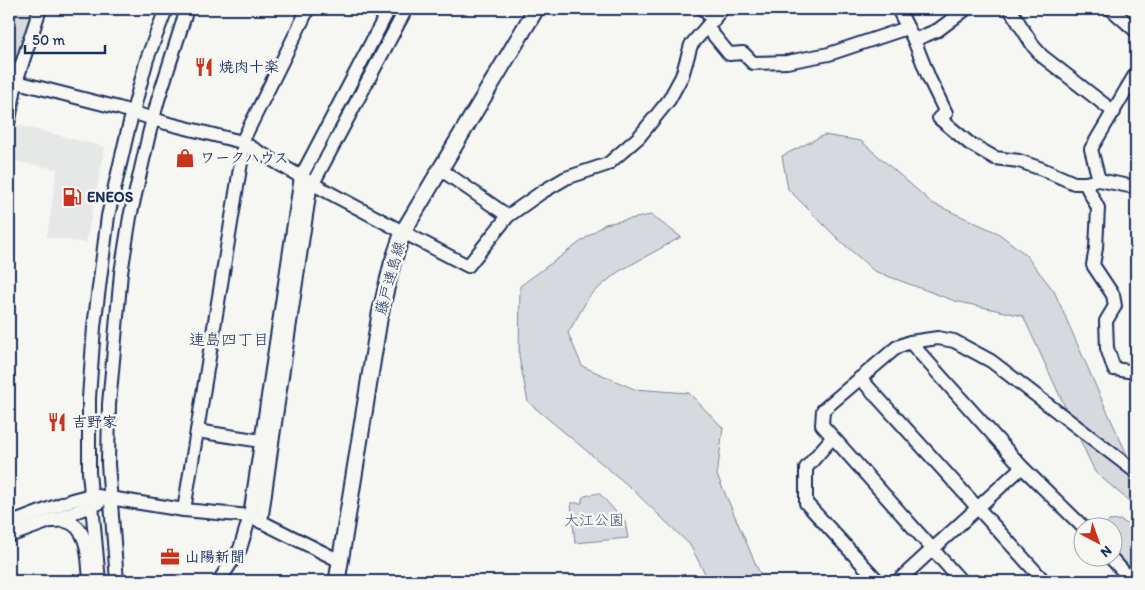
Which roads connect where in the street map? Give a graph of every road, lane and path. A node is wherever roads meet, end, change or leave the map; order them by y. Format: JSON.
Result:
{"nodes":[{"id":1,"x":40,"y":9,"type":"edge"},
{"id":2,"x":166,"y":9,"type":"edge"},
{"id":3,"x":187,"y":9,"type":"edge"},
{"id":4,"x":308,"y":9,"type":"edge"},
{"id":5,"x":389,"y":9,"type":"edge"},
{"id":6,"x":406,"y":9,"type":"edge"},
{"id":7,"x":536,"y":9,"type":"edge"},
{"id":8,"x":703,"y":9,"type":"edge"},
{"id":9,"x":722,"y":9,"type":"edge"},
{"id":10,"x":898,"y":9,"type":"edge"},
{"id":11,"x":966,"y":9,"type":"edge"},
{"id":12,"x":1010,"y":9,"type":"edge"},
{"id":13,"x":1111,"y":9,"type":"edge"},
{"id":14,"x":710,"y":23,"type":"junction"},
{"id":15,"x":907,"y":28,"type":"junction"},
{"id":16,"x":1136,"y":30,"type":"edge"},
{"id":17,"x":914,"y":40,"type":"junction"},
{"id":18,"x":1136,"y":73,"type":"edge"},
{"id":19,"x":12,"y":80,"type":"edge"},
{"id":20,"x":133,"y":112,"type":"junction"},
{"id":21,"x":1114,"y":112,"type":"junction"},
{"id":22,"x":153,"y":118,"type":"junction"},
{"id":23,"x":9,"y":120,"type":"edge"},
{"id":24,"x":243,"y":143,"type":"junction"},
{"id":25,"x":440,"y":169,"type":"junction"},
{"id":26,"x":307,"y":180,"type":"junction"},
{"id":27,"x":1099,"y":180,"type":"junction"},
{"id":28,"x":1085,"y":183,"type":"junction"},
{"id":29,"x":1136,"y":185,"type":"edge"},
{"id":30,"x":508,"y":216,"type":"junction"},
{"id":31,"x":403,"y":232,"type":"junction"},
{"id":32,"x":910,"y":342,"type":"junction"},
{"id":33,"x":1136,"y":372,"type":"edge"},
{"id":34,"x":860,"y":378,"type":"junction"},
{"id":35,"x":197,"y":431,"type":"junction"},
{"id":36,"x":832,"y":438,"type":"junction"},
{"id":37,"x":267,"y":442,"type":"junction"},
{"id":38,"x":1022,"y":468,"type":"junction"},
{"id":39,"x":1136,"y":472,"type":"edge"},
{"id":40,"x":111,"y":499,"type":"junction"},
{"id":41,"x":91,"y":501,"type":"junction"},
{"id":42,"x":977,"y":509,"type":"junction"},
{"id":43,"x":184,"y":510,"type":"junction"},
{"id":44,"x":1074,"y":518,"type":"edge"},
{"id":45,"x":256,"y":519,"type":"junction"},
{"id":46,"x":49,"y":521,"type":"junction"},
{"id":47,"x":9,"y":524,"type":"edge"},
{"id":48,"x":9,"y":536,"type":"edge"},
{"id":49,"x":932,"y":549,"type":"junction"},
{"id":50,"x":340,"y":561,"type":"junction"},
{"id":51,"x":1120,"y":568,"type":"edge"},
{"id":52,"x":90,"y":581,"type":"edge"},
{"id":53,"x":99,"y":581,"type":"edge"},
{"id":54,"x":117,"y":581,"type":"edge"},
{"id":55,"x":219,"y":581,"type":"edge"},
{"id":56,"x":337,"y":581,"type":"edge"},
{"id":57,"x":878,"y":581,"type":"edge"},
{"id":58,"x":898,"y":581,"type":"edge"},
{"id":59,"x":961,"y":581,"type":"edge"},
{"id":60,"x":1044,"y":581,"type":"edge"},
{"id":61,"x":1132,"y":581,"type":"edge"}],
"edges":[{"from":1,"to":19,"type":"street"},
{"from":2,"to":20,"type":"street"},
{"from":3,"to":22,"type":"street"},
{"from":4,"to":24,"type":"street"},
{"from":5,"to":26,"type":"street"},
{"from":6,"to":26,"type":"street"},
{"from":7,"to":25,"type":"main road","name":"藤戸連島線"},
{"from":8,"to":14,"type":"street"},
{"from":9,"to":14,"type":"street"},
{"from":10,"to":15,"type":"street"},
{"from":11,"to":17,"type":"street"},
{"from":12,"to":21,"type":"street"},
{"from":13,"to":16,"type":"street"},
{"from":14,"to":15,"type":"street"},
{"from":14,"to":30,"type":"street"},
{"from":15,"to":17,"type":"street"},
{"from":17,"to":28,"type":"street"},
{"from":18,"to":21,"type":"street"},
{"from":19,"to":20,"type":"street"},
{"from":19,"to":23,"type":"street"},
{"from":20,"to":22,"type":"street"},
{"from":20,"to":41,"type":"street"},
{"from":21,"to":27,"type":"street"},
{"from":22,"to":24,"type":"street"},
{"from":22,"to":40,"type":"street"},
{"from":24,"to":26,"type":"street"},
{"from":24,"to":35,"type":"street"},
{"from":25,"to":30,"type":"street"},
{"from":25,"to":31,"type":"main road","name":"藤戸連島線"},
{"from":26,"to":31,"type":"street"},
{"from":26,"to":37,"type":"street"},
{"from":27,"to":28,"type":"street"},
{"from":27,"to":29,"type":"street"},
{"from":28,"to":33,"type":"street"},
{"from":30,"to":31,"type":"street"},
{"from":31,"to":50,"type":"main road","name":"藤戸連島線"},
{"from":32,"to":34,"type":"street"},
{"from":32,"to":38,"type":"street"},
{"from":32,"to":39,"type":"street"},
{"from":34,"to":36,"type":"street"},
{"from":34,"to":42,"type":"street"},
{"from":35,"to":37,"type":"street"},
{"from":35,"to":43,"type":"street"},
{"from":36,"to":49,"type":"street"},
{"from":36,"to":57,"type":"street"},
{"from":37,"to":45,"type":"street"},
{"from":38,"to":42,"type":"street"},
{"from":38,"to":44,"type":"street"},
{"from":40,"to":41,"type":"street"},
{"from":40,"to":43,"type":"street"},
{"from":40,"to":54,"type":"street"},
{"from":41,"to":46,"type":"street"},
{"from":41,"to":47,"type":"street"},
{"from":41,"to":53,"type":"street"},
{"from":42,"to":49,"type":"street"},
{"from":42,"to":60,"type":"street"},
{"from":43,"to":45,"type":"street"},
{"from":45,"to":50,"type":"street"},
{"from":45,"to":55,"type":"street"},
{"from":46,"to":48,"type":"street"},
{"from":46,"to":52,"type":"street"},
{"from":49,"to":58,"type":"street"},
{"from":49,"to":59,"type":"street"},
{"from":50,"to":56,"type":"main road","name":"藤戸連島線"},
{"from":51,"to":61,"type":"street"}]}
